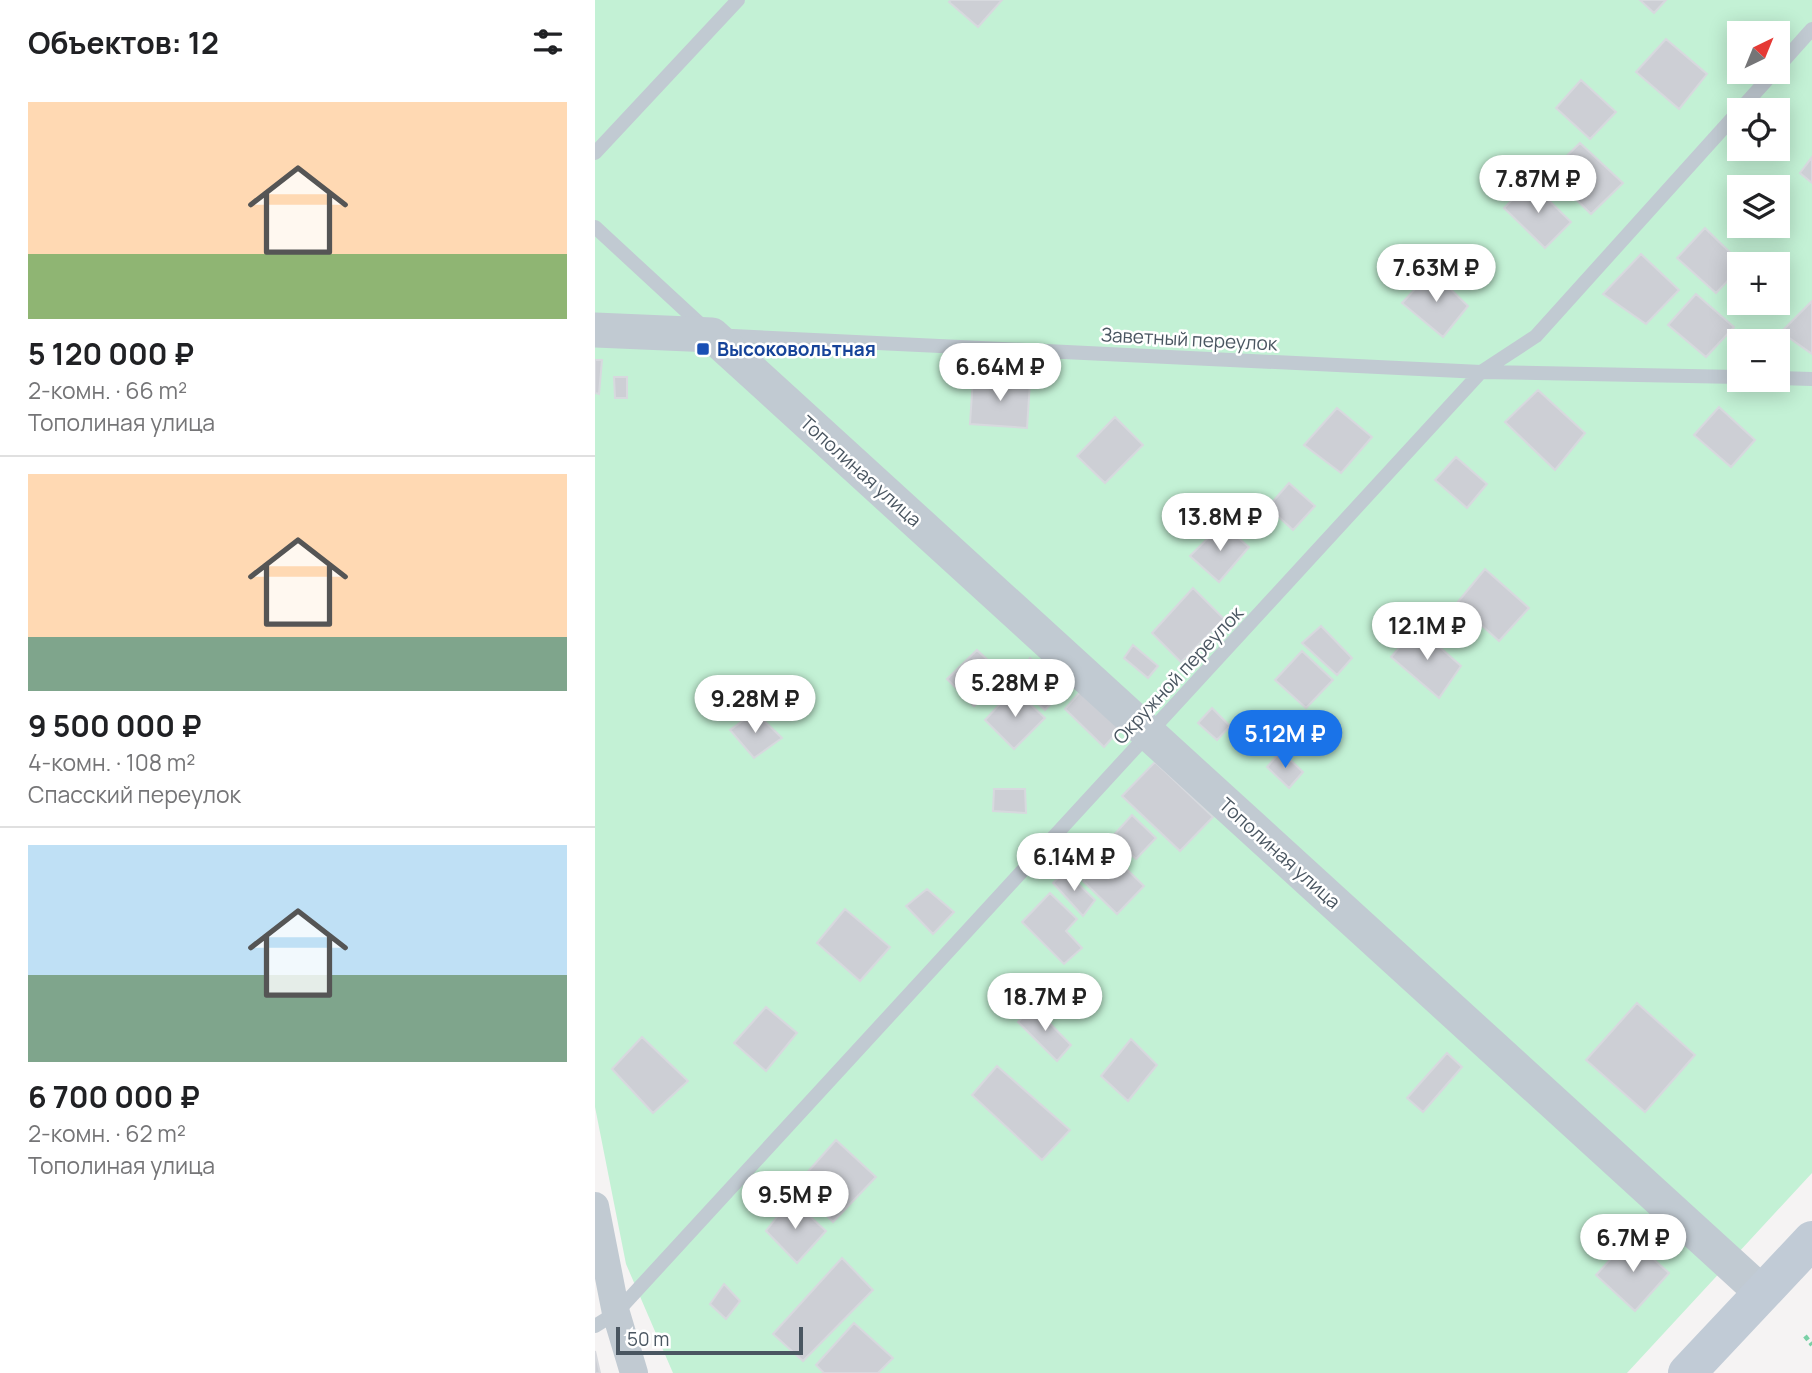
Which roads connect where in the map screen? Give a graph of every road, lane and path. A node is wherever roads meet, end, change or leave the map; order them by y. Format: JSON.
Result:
{"nodes":[{"id":1,"x":738,"y":0,"type":"edge"},
{"id":2,"x":1812,"y":29,"type":"edge"},
{"id":3,"x":1790,"y":54,"type":"edge"},
{"id":4,"x":1763,"y":84,"type":"edge"},
{"id":5,"x":595,"y":153,"type":"edge"},
{"id":6,"x":595,"y":227,"type":"edge"},
{"id":7,"x":595,"y":330,"type":"edge"},
{"id":8,"x":712,"y":335,"type":"junction"},
{"id":9,"x":1481,"y":372,"type":"junction"},
{"id":10,"x":1727,"y":377,"type":"edge"},
{"id":11,"x":1790,"y":378,"type":"edge"},
{"id":12,"x":1812,"y":379,"type":"edge"},
{"id":13,"x":1150,"y":734,"type":"junction"},
{"id":14,"x":595,"y":1206,"type":"edge"},
{"id":15,"x":1812,"y":1240,"type":"edge"},
{"id":16,"x":1748,"y":1280,"type":"dead end"},
{"id":17,"x":605,"y":1320,"type":"edge"},
{"id":18,"x":1805,"y":1336,"type":"dead end"},
{"id":19,"x":1812,"y":1345,"type":"edge"},
{"id":20,"x":634,"y":1373,"type":"edge"},
{"id":21,"x":1687,"y":1373,"type":"edge"}],
"edges":[{"from":1,"to":5,"type":"lane"},
{"from":2,"to":3,"type":"lane"},
{"from":4,"to":9,"type":"lane","name":"Окружной переулок"},
{"from":6,"to":8,"type":"lane"},
{"from":7,"to":8,"type":"street"},
{"from":8,"to":9,"type":"lane","name":"Заветный переулок"},
{"from":8,"to":13,"type":"street","name":"Тополиная улица"},
{"from":9,"to":10,"type":"lane","name":"Заветный переулок"},
{"from":9,"to":13,"type":"lane","name":"Окружной переулок"},
{"from":11,"to":12,"type":"lane"},
{"from":13,"to":16,"type":"street","name":"Тополиная улица"},
{"from":13,"to":17,"type":"lane","name":"Окружной переулок"},
{"from":14,"to":17,"type":"street"},
{"from":15,"to":21,"type":"main road"},
{"from":17,"to":20,"type":"street"},
{"from":18,"to":19,"type":"path"}]}
